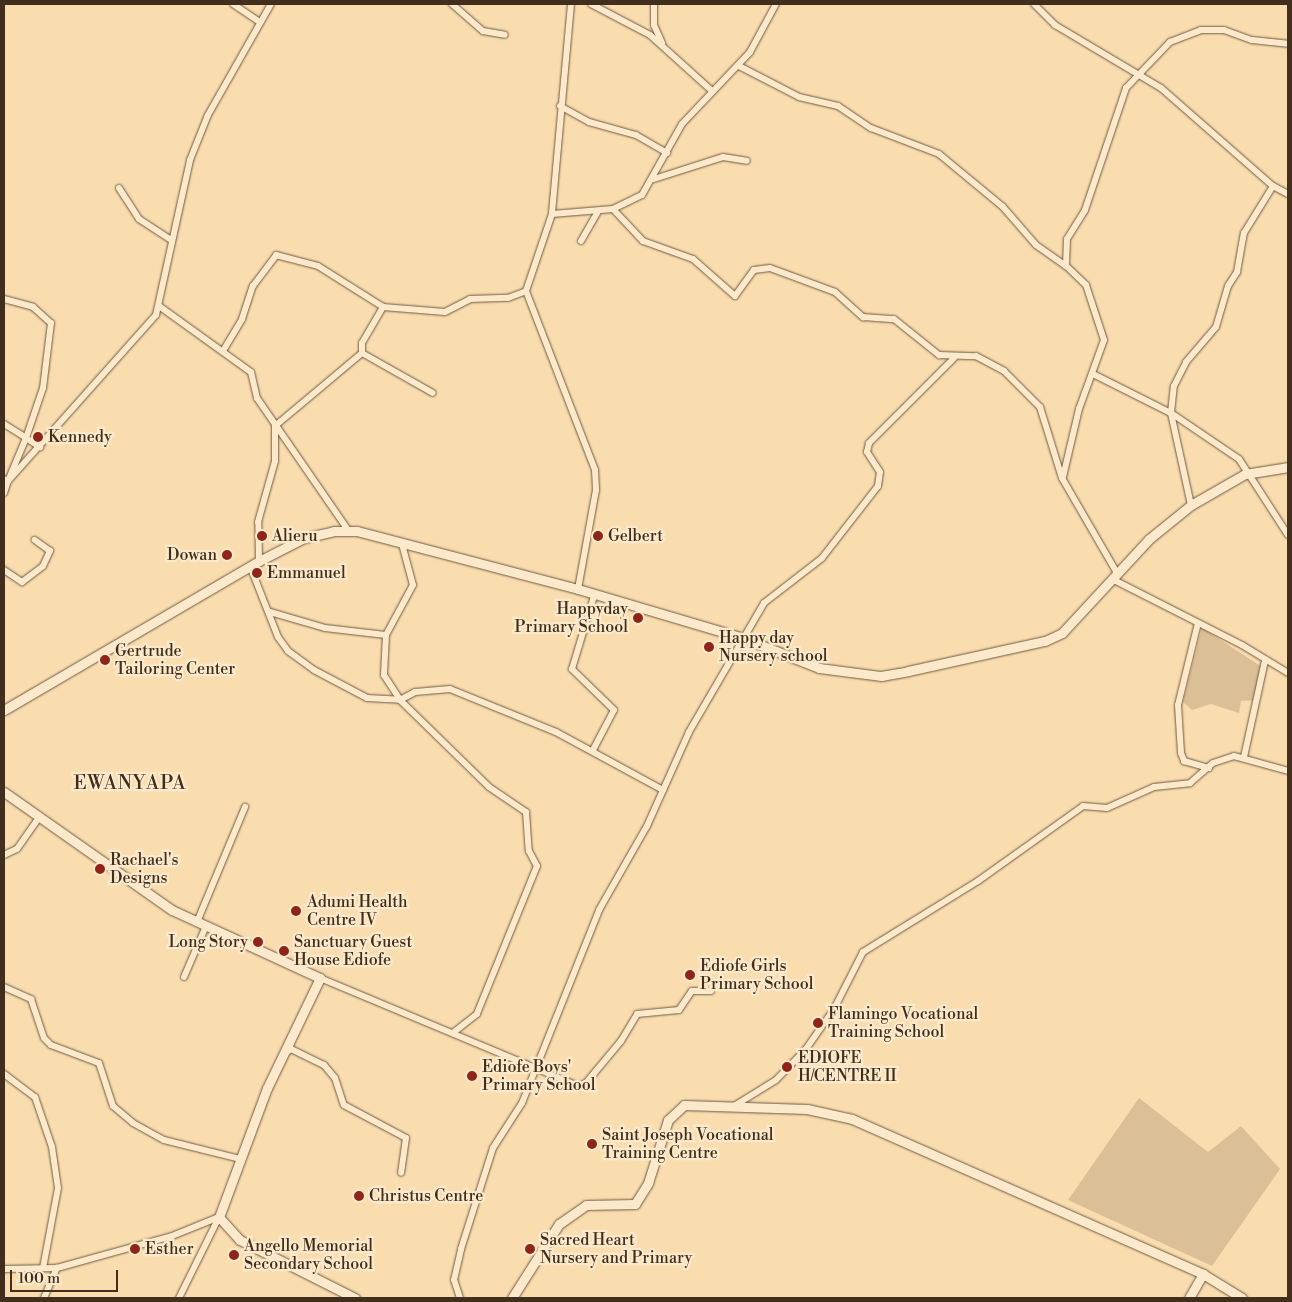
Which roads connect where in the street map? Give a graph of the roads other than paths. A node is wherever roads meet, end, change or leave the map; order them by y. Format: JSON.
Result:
{"nodes":[{"id":1,"x":233,"y":4,"type":"edge"},
{"id":2,"x":271,"y":4,"type":"edge"},
{"id":3,"x":452,"y":4,"type":"edge"},
{"id":4,"x":571,"y":4,"type":"edge"},
{"id":5,"x":591,"y":4,"type":"edge"},
{"id":6,"x":654,"y":4,"type":"edge"},
{"id":7,"x":776,"y":4,"type":"edge"},
{"id":8,"x":1034,"y":4,"type":"edge"},
{"id":9,"x":258,"y":21,"type":"junction"},
{"id":10,"x":505,"y":34,"type":"dead end"},
{"id":11,"x":662,"y":44,"type":"junction"},
{"id":12,"x":1288,"y":44,"type":"edge"},
{"id":13,"x":739,"y":66,"type":"junction"},
{"id":14,"x":1136,"y":73,"type":"junction"},
{"id":15,"x":712,"y":90,"type":"junction"},
{"id":16,"x":560,"y":106,"type":"junction"},
{"id":17,"x":667,"y":153,"type":"junction"},
{"id":18,"x":747,"y":161,"type":"dead end"},
{"id":19,"x":654,"y":179,"type":"junction"},
{"id":20,"x":1273,"y":186,"type":"junction"},
{"id":21,"x":119,"y":188,"type":"dead end"},
{"id":22,"x":1288,"y":194,"type":"edge"},
{"id":23,"x":614,"y":208,"type":"junction"},
{"id":24,"x":598,"y":211,"type":"junction"},
{"id":25,"x":552,"y":214,"type":"junction"},
{"id":26,"x":170,"y":239,"type":"junction"},
{"id":27,"x":581,"y":242,"type":"dead end"},
{"id":28,"x":1066,"y":266,"type":"junction"},
{"id":29,"x":526,"y":291,"type":"junction"},
{"id":30,"x":4,"y":299,"type":"edge"},
{"id":31,"x":159,"y":306,"type":"junction"},
{"id":32,"x":383,"y":307,"type":"junction"},
{"id":33,"x":222,"y":351,"type":"junction"},
{"id":34,"x":362,"y":353,"type":"junction"},
{"id":35,"x":954,"y":358,"type":"junction"},
{"id":36,"x":1093,"y":374,"type":"junction"},
{"id":37,"x":433,"y":392,"type":"dead end"},
{"id":38,"x":1171,"y":413,"type":"junction"},
{"id":39,"x":4,"y":424,"type":"edge"},
{"id":40,"x":275,"y":426,"type":"junction"},
{"id":41,"x":26,"y":438,"type":"junction"},
{"id":42,"x":40,"y":447,"type":"junction"},
{"id":43,"x":1288,"y":467,"type":"edge"},
{"id":44,"x":1245,"y":474,"type":"junction"},
{"id":45,"x":1062,"y":478,"type":"junction"},
{"id":46,"x":6,"y":480,"type":"edge"},
{"id":47,"x":4,"y":493,"type":"edge"},
{"id":48,"x":1191,"y":505,"type":"junction"},
{"id":49,"x":348,"y":530,"type":"junction"},
{"id":50,"x":1288,"y":534,"type":"edge"},
{"id":51,"x":35,"y":540,"type":"dead end"},
{"id":52,"x":402,"y":544,"type":"junction"},
{"id":53,"x":258,"y":561,"type":"junction"},
{"id":54,"x":250,"y":566,"type":"junction"},
{"id":55,"x":4,"y":570,"type":"edge"},
{"id":56,"x":1115,"y":576,"type":"junction"},
{"id":57,"x":578,"y":588,"type":"junction"},
{"id":58,"x":594,"y":593,"type":"junction"},
{"id":59,"x":270,"y":612,"type":"junction"},
{"id":60,"x":1198,"y":623,"type":"junction"},
{"id":61,"x":386,"y":635,"type":"junction"},
{"id":62,"x":743,"y":638,"type":"junction"},
{"id":63,"x":1266,"y":661,"type":"junction"},
{"id":64,"x":1288,"y":674,"type":"edge"},
{"id":65,"x":400,"y":700,"type":"junction"},
{"id":66,"x":4,"y":710,"type":"edge"},
{"id":67,"x":593,"y":750,"type":"junction"},
{"id":68,"x":1244,"y":757,"type":"junction"},
{"id":69,"x":1209,"y":768,"type":"junction"},
{"id":70,"x":1288,"y":771,"type":"edge"},
{"id":71,"x":663,"y":790,"type":"junction"},
{"id":72,"x":4,"y":792,"type":"edge"},
{"id":73,"x":245,"y":807,"type":"dead end"},
{"id":74,"x":40,"y":816,"type":"junction"},
{"id":75,"x":4,"y":855,"type":"edge"},
{"id":76,"x":196,"y":922,"type":"junction"},
{"id":77,"x":206,"y":926,"type":"junction"},
{"id":78,"x":184,"y":977,"type":"dead end"},
{"id":79,"x":320,"y":978,"type":"junction"},
{"id":80,"x":4,"y":987,"type":"edge"},
{"id":81,"x":711,"y":991,"type":"dead end"},
{"id":82,"x":454,"y":1033,"type":"junction"},
{"id":83,"x":281,"y":1057,"type":"junction"},
{"id":84,"x":537,"y":1070,"type":"junction"},
{"id":85,"x":4,"y":1074,"type":"edge"},
{"id":86,"x":734,"y":1106,"type":"junction"},
{"id":87,"x":240,"y":1159,"type":"junction"},
{"id":88,"x":400,"y":1173,"type":"dead end"},
{"id":89,"x":219,"y":1217,"type":"junction"},
{"id":90,"x":43,"y":1268,"type":"junction"},
{"id":91,"x":58,"y":1268,"type":"junction"},
{"id":92,"x":4,"y":1269,"type":"edge"},
{"id":93,"x":1203,"y":1274,"type":"junction"},
{"id":94,"x":44,"y":1298,"type":"edge"},
{"id":95,"x":179,"y":1298,"type":"edge"},
{"id":96,"x":355,"y":1298,"type":"edge"},
{"id":97,"x":460,"y":1298,"type":"edge"},
{"id":98,"x":512,"y":1298,"type":"edge"},
{"id":99,"x":1189,"y":1298,"type":"edge"},
{"id":100,"x":1242,"y":1298,"type":"edge"}],
"edges":[{"from":1,"to":9,"type":"street"},
{"from":2,"to":9,"type":"street"},
{"from":3,"to":10,"type":"street"},
{"from":4,"to":16,"type":"street"},
{"from":5,"to":11,"type":"street"},
{"from":6,"to":11,"type":"street"},
{"from":7,"to":13,"type":"street"},
{"from":8,"to":14,"type":"street"},
{"from":9,"to":26,"type":"street"},
{"from":11,"to":15,"type":"street"},
{"from":12,"to":14,"type":"street"},
{"from":13,"to":15,"type":"street"},
{"from":13,"to":28,"type":"street"},
{"from":14,"to":20,"type":"street"},
{"from":14,"to":28,"type":"street"},
{"from":15,"to":17,"type":"street"},
{"from":16,"to":17,"type":"street"},
{"from":16,"to":25,"type":"street"},
{"from":17,"to":19,"type":"street"},
{"from":18,"to":19,"type":"street"},
{"from":19,"to":23,"type":"street"},
{"from":20,"to":22,"type":"street"},
{"from":20,"to":38,"type":"street"},
{"from":21,"to":26,"type":"street"},
{"from":23,"to":24,"type":"street"},
{"from":23,"to":35,"type":"street"},
{"from":24,"to":25,"type":"street"},
{"from":24,"to":27,"type":"street"},
{"from":25,"to":29,"type":"street"},
{"from":26,"to":31,"type":"street"},
{"from":28,"to":36,"type":"street"},
{"from":29,"to":32,"type":"street"},
{"from":29,"to":57,"type":"street"},
{"from":30,"to":41,"type":"street"},
{"from":31,"to":33,"type":"street"},
{"from":31,"to":42,"type":"street"},
{"from":32,"to":33,"type":"street"},
{"from":32,"to":34,"type":"street"},
{"from":33,"to":40,"type":"street"},
{"from":34,"to":37,"type":"street"},
{"from":34,"to":40,"type":"street"},
{"from":35,"to":45,"type":"street"},
{"from":35,"to":62,"type":"street"},
{"from":36,"to":38,"type":"street"},
{"from":36,"to":45,"type":"street"},
{"from":38,"to":44,"type":"street"},
{"from":38,"to":48,"type":"street"},
{"from":39,"to":41,"type":"street"},
{"from":40,"to":49,"type":"street"},
{"from":40,"to":53,"type":"street"},
{"from":41,"to":42,"type":"street"},
{"from":41,"to":46,"type":"street"},
{"from":42,"to":46,"type":"street"},
{"from":43,"to":44,"type":"street"},
{"from":44,"to":48,"type":"street"},
{"from":44,"to":50,"type":"street"},
{"from":45,"to":56,"type":"street"},
{"from":46,"to":47,"type":"street"},
{"from":48,"to":56,"type":"street"},
{"from":49,"to":52,"type":"street"},
{"from":49,"to":53,"type":"street"},
{"from":51,"to":55,"type":"street"},
{"from":52,"to":57,"type":"street"},
{"from":52,"to":61,"type":"street"},
{"from":53,"to":54,"type":"street"},
{"from":54,"to":59,"type":"street"},
{"from":54,"to":66,"type":"street"},
{"from":56,"to":60,"type":"street"},
{"from":56,"to":62,"type":"street"},
{"from":57,"to":58,"type":"street"},
{"from":58,"to":62,"type":"street"},
{"from":58,"to":67,"type":"street"},
{"from":59,"to":61,"type":"street"},
{"from":59,"to":65,"type":"street"},
{"from":60,"to":63,"type":"street"},
{"from":60,"to":69,"type":"street"},
{"from":61,"to":65,"type":"street"},
{"from":62,"to":71,"type":"street"},
{"from":63,"to":64,"type":"street"},
{"from":63,"to":68,"type":"street"},
{"from":65,"to":67,"type":"street"},
{"from":65,"to":82,"type":"street"},
{"from":67,"to":71,"type":"street"},
{"from":68,"to":69,"type":"street"},
{"from":68,"to":70,"type":"street"},
{"from":69,"to":86,"type":"street"},
{"from":71,"to":84,"type":"street"},
{"from":72,"to":74,"type":"street"},
{"from":73,"to":76,"type":"street"},
{"from":74,"to":75,"type":"street"},
{"from":74,"to":76,"type":"street"},
{"from":76,"to":77,"type":"street"},
{"from":77,"to":78,"type":"street"},
{"from":77,"to":79,"type":"street"},
{"from":79,"to":82,"type":"street"},
{"from":79,"to":83,"type":"street"},
{"from":80,"to":87,"type":"street"},
{"from":81,"to":84,"type":"street"},
{"from":82,"to":84,"type":"street"},
{"from":83,"to":87,"type":"street"},
{"from":83,"to":88,"type":"street"},
{"from":84,"to":97,"type":"street"},
{"from":85,"to":90,"type":"street"},
{"from":86,"to":93,"type":"street"},
{"from":86,"to":98,"type":"street"},
{"from":87,"to":89,"type":"street"},
{"from":89,"to":91,"type":"street"},
{"from":89,"to":95,"type":"street"},
{"from":89,"to":96,"type":"street"},
{"from":90,"to":91,"type":"street"},
{"from":90,"to":92,"type":"street"},
{"from":91,"to":94,"type":"street"},
{"from":93,"to":99,"type":"street"},
{"from":93,"to":100,"type":"street"}]}
